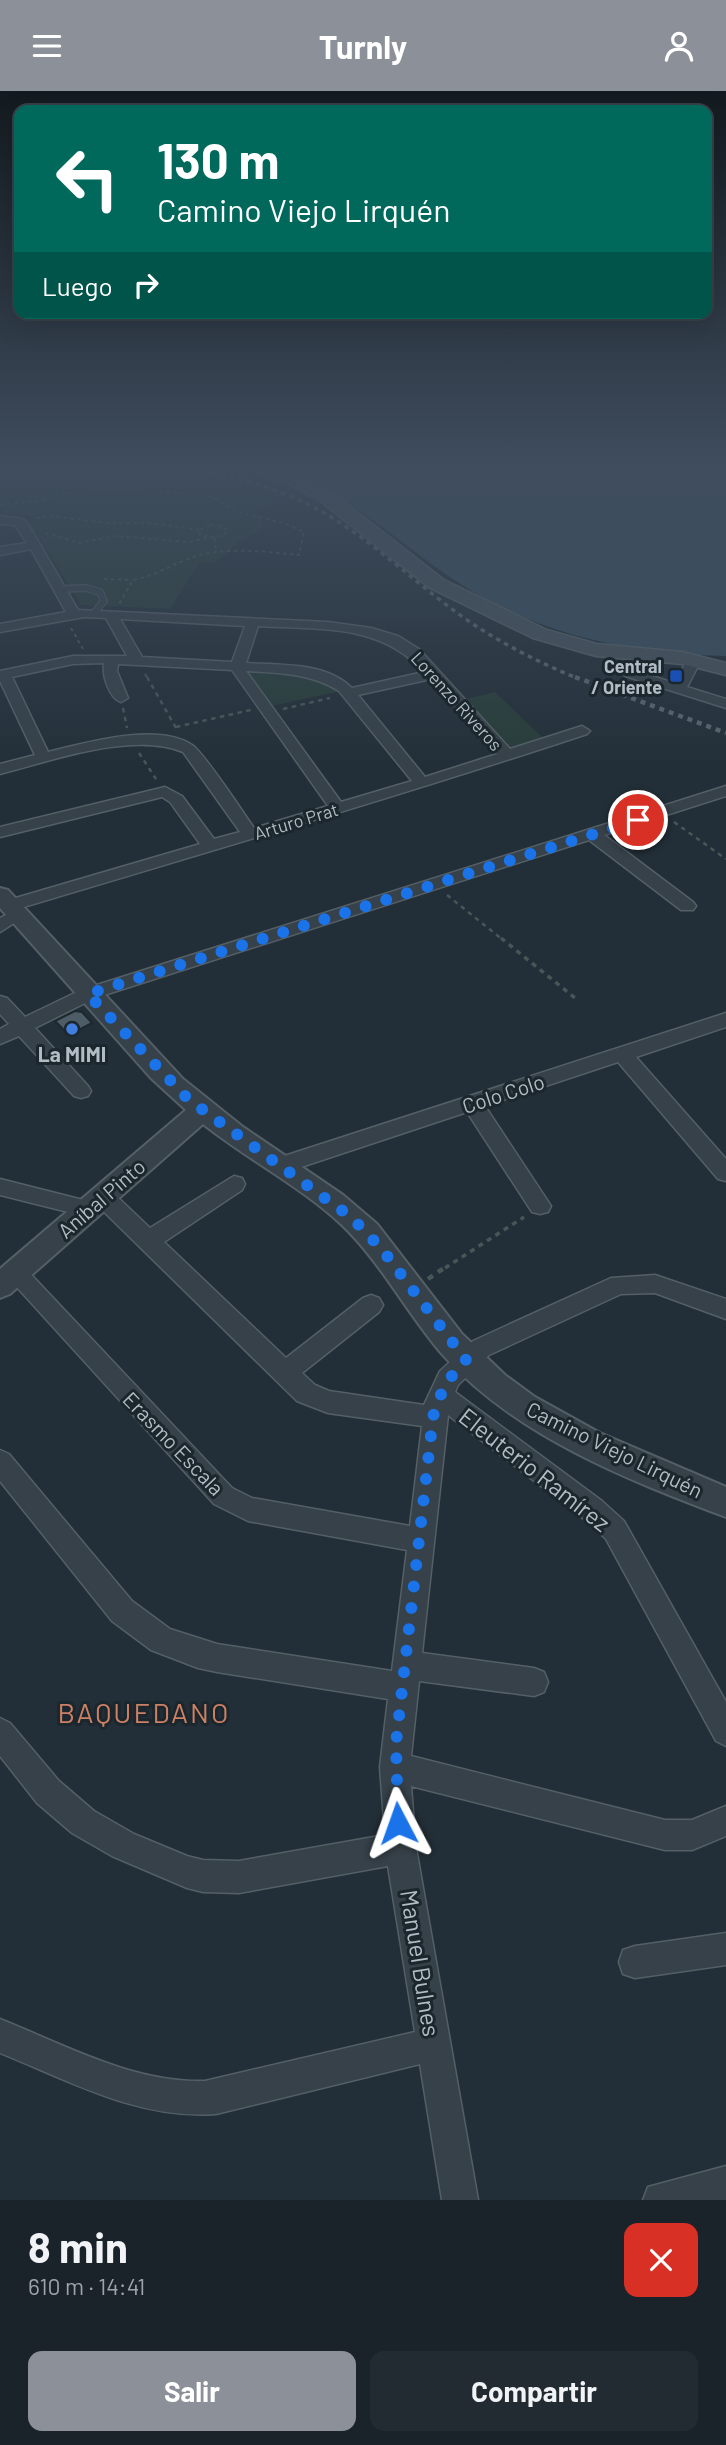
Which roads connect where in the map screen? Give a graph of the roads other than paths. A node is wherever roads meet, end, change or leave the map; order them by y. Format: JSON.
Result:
{"nodes":[{"id":1,"x":48,"y":569,"type":"edge"},
{"id":2,"x":419,"y":569,"type":"edge"},
{"id":3,"x":60,"y":589,"type":"junction"},
{"id":4,"x":94,"y":613,"type":"junction"},
{"id":5,"x":110,"y":614,"type":"junction"},
{"id":6,"x":70,"y":617,"type":"junction"},
{"id":7,"x":253,"y":622,"type":"junction"},
{"id":8,"x":0,"y":628,"type":"edge"},
{"id":9,"x":113,"y":659,"type":"junction"},
{"id":10,"x":137,"y":660,"type":"junction"},
{"id":11,"x":694,"y":660,"type":"junction"},
{"id":12,"x":237,"y":666,"type":"junction"},
{"id":13,"x":726,"y":669,"type":"edge"},
{"id":14,"x":630,"y":673,"type":"dead end"},
{"id":15,"x":2,"y":674,"type":"edge"},
{"id":16,"x":435,"y":674,"type":"junction"},
{"id":17,"x":679,"y":688,"type":"junction"},
{"id":18,"x":349,"y":693,"type":"junction"},
{"id":19,"x":121,"y":698,"type":"dead end"},
{"id":20,"x":726,"y":704,"type":"edge"},
{"id":21,"x":582,"y":731,"type":"dead end"},
{"id":22,"x":507,"y":756,"type":"junction"},
{"id":23,"x":44,"y":759,"type":"junction"},
{"id":24,"x":0,"y":769,"type":"edge"},
{"id":25,"x":422,"y":783,"type":"junction"},
{"id":26,"x":726,"y":791,"type":"edge"},
{"id":27,"x":338,"y":809,"type":"junction"},
{"id":28,"x":0,"y":832,"type":"edge"},
{"id":29,"x":592,"y":834,"type":"junction"},
{"id":30,"x":251,"y":835,"type":"junction"},
{"id":31,"x":211,"y":847,"type":"junction"},
{"id":32,"x":687,"y":906,"type":"dead end"},
{"id":33,"x":6,"y":911,"type":"edge"},
{"id":34,"x":88,"y":994,"type":"junction"},
{"id":35,"x":0,"y":1002,"type":"edge"},
{"id":36,"x":726,"y":1020,"type":"edge"},
{"id":37,"x":22,"y":1026,"type":"junction"},
{"id":38,"x":0,"y":1037,"type":"edge"},
{"id":39,"x":622,"y":1054,"type":"junction"},
{"id":40,"x":81,"y":1091,"type":"dead end"},
{"id":41,"x":472,"y":1103,"type":"junction"},
{"id":42,"x":202,"y":1110,"type":"junction"},
{"id":43,"x":722,"y":1161,"type":"edge"},
{"id":44,"x":280,"y":1165,"type":"junction"},
{"id":45,"x":234,"y":1184,"type":"dead end"},
{"id":46,"x":0,"y":1187,"type":"edge"},
{"id":47,"x":95,"y":1203,"type":"junction"},
{"id":48,"x":540,"y":1206,"type":"road end"},
{"id":49,"x":148,"y":1241,"type":"junction"},
{"id":50,"x":7,"y":1280,"type":"edge"},
{"id":51,"x":371,"y":1305,"type":"dead end"},
{"id":52,"x":726,"y":1309,"type":"edge"},
{"id":53,"x":466,"y":1360,"type":"junction"},
{"id":54,"x":285,"y":1372,"type":"junction"},
{"id":55,"x":437,"y":1406,"type":"junction"},
{"id":56,"x":0,"y":1462,"type":"edge"},
{"id":57,"x":726,"y":1502,"type":"edge"},
{"id":58,"x":419,"y":1540,"type":"junction"},
{"id":59,"x":403,"y":1676,"type":"junction"},
{"id":60,"x":534,"y":1682,"type":"dead end"},
{"id":61,"x":726,"y":1731,"type":"edge"},
{"id":62,"x":0,"y":1733,"type":"edge"},
{"id":63,"x":394,"y":1767,"type":"junction"},
{"id":64,"x":726,"y":1821,"type":"edge"},
{"id":65,"x":401,"y":1847,"type":"junction"},
{"id":66,"x":726,"y":1949,"type":"edge"},
{"id":67,"x":635,"y":1962,"type":"dead end"},
{"id":68,"x":0,"y":2036,"type":"edge"},
{"id":69,"x":434,"y":2044,"type":"junction"},
{"id":70,"x":726,"y":2184,"type":"edge"},
{"id":71,"x":460,"y":2200,"type":"edge"},
{"id":72,"x":661,"y":2200,"type":"edge"}],
"edges":[{"from":1,"to":3,"type":"street"},
{"from":2,"to":11,"type":"main road"},
{"from":3,"to":4,"type":"lane"},
{"from":3,"to":6,"type":"street"},
{"from":4,"to":5,"type":"street","name":"Lorenzo Riveros"},
{"from":4,"to":6,"type":"street","name":"Lorenzo Riveros"},
{"from":5,"to":7,"type":"street","name":"Lorenzo Riveros"},
{"from":5,"to":10,"type":"street"},
{"from":6,"to":8,"type":"street","name":"Lorenzo Riveros"},
{"from":7,"to":12,"type":"street"},
{"from":7,"to":16,"type":"street","name":"Lorenzo Riveros"},
{"from":9,"to":10,"type":"street"},
{"from":9,"to":15,"type":"street"},
{"from":9,"to":19,"type":"street"},
{"from":10,"to":12,"type":"street"},
{"from":11,"to":13,"type":"main road"},
{"from":11,"to":17,"type":"street"},
{"from":12,"to":18,"type":"street"},
{"from":12,"to":27,"type":"street"},
{"from":14,"to":17,"type":"street"},
{"from":15,"to":23,"type":"street"},
{"from":16,"to":18,"type":"street"},
{"from":16,"to":22,"type":"street","name":"Lorenzo Riveros"},
{"from":17,"to":20,"type":"street"},
{"from":18,"to":25,"type":"street"},
{"from":21,"to":22,"type":"street","name":"Arturo Prat"},
{"from":22,"to":25,"type":"street","name":"Arturo Prat"},
{"from":23,"to":24,"type":"street"},
{"from":23,"to":30,"type":"street"},
{"from":25,"to":27,"type":"street","name":"Arturo Prat"},
{"from":26,"to":29,"type":"street"},
{"from":27,"to":30,"type":"street","name":"Arturo Prat"},
{"from":28,"to":31,"type":"street"},
{"from":29,"to":32,"type":"street"},
{"from":29,"to":34,"type":"street"},
{"from":30,"to":31,"type":"street","name":"Arturo Prat"},
{"from":31,"to":33,"type":"street","name":"Arturo Prat"},
{"from":33,"to":34,"type":"street","name":"Camino Viejo Lirquén"},
{"from":34,"to":37,"type":"street"},
{"from":34,"to":42,"type":"street","name":"Camino Viejo Lirquén"},
{"from":35,"to":37,"type":"street"},
{"from":36,"to":39,"type":"street","name":"Colo Colo"},
{"from":37,"to":38,"type":"street"},
{"from":37,"to":40,"type":"street"},
{"from":39,"to":41,"type":"street","name":"Colo Colo"},
{"from":39,"to":43,"type":"street"},
{"from":41,"to":44,"type":"street","name":"Colo Colo"},
{"from":41,"to":48,"type":"street"},
{"from":42,"to":44,"type":"street","name":"Camino Viejo Lirquén"},
{"from":42,"to":47,"type":"street","name":"Aníbal Pinto"},
{"from":44,"to":53,"type":"street","name":"Camino Viejo Lirquén"},
{"from":45,"to":49,"type":"street"},
{"from":46,"to":47,"type":"street"},
{"from":47,"to":49,"type":"street","name":"Eleuterio Ramírez"},
{"from":47,"to":50,"type":"street","name":"Aníbal Pinto"},
{"from":49,"to":54,"type":"street","name":"Eleuterio Ramírez"},
{"from":50,"to":58,"type":"street","name":"Erasmo Escala"},
{"from":51,"to":54,"type":"street"},
{"from":52,"to":53,"type":"street","name":"Manuel Bulnes"},
{"from":53,"to":55,"type":"street","name":"Manuel Bulnes"},
{"from":53,"to":57,"type":"street","name":"Camino Viejo Lirquén"},
{"from":54,"to":55,"type":"street","name":"Eleuterio Ramírez"},
{"from":55,"to":58,"type":"street","name":"Manuel Bulnes"},
{"from":55,"to":61,"type":"street","name":"Eleuterio Ramírez"},
{"from":56,"to":59,"type":"street"},
{"from":58,"to":59,"type":"street","name":"Manuel Bulnes"},
{"from":59,"to":60,"type":"street"},
{"from":59,"to":63,"type":"street","name":"Manuel Bulnes"},
{"from":62,"to":65,"type":"street"},
{"from":63,"to":64,"type":"street"},
{"from":63,"to":65,"type":"street","name":"Manuel Bulnes"},
{"from":65,"to":69,"type":"street","name":"Manuel Bulnes"},
{"from":66,"to":67,"type":"street"},
{"from":68,"to":69,"type":"street"},
{"from":69,"to":71,"type":"street","name":"Manuel Bulnes"},
{"from":70,"to":72,"type":"street"}]}
